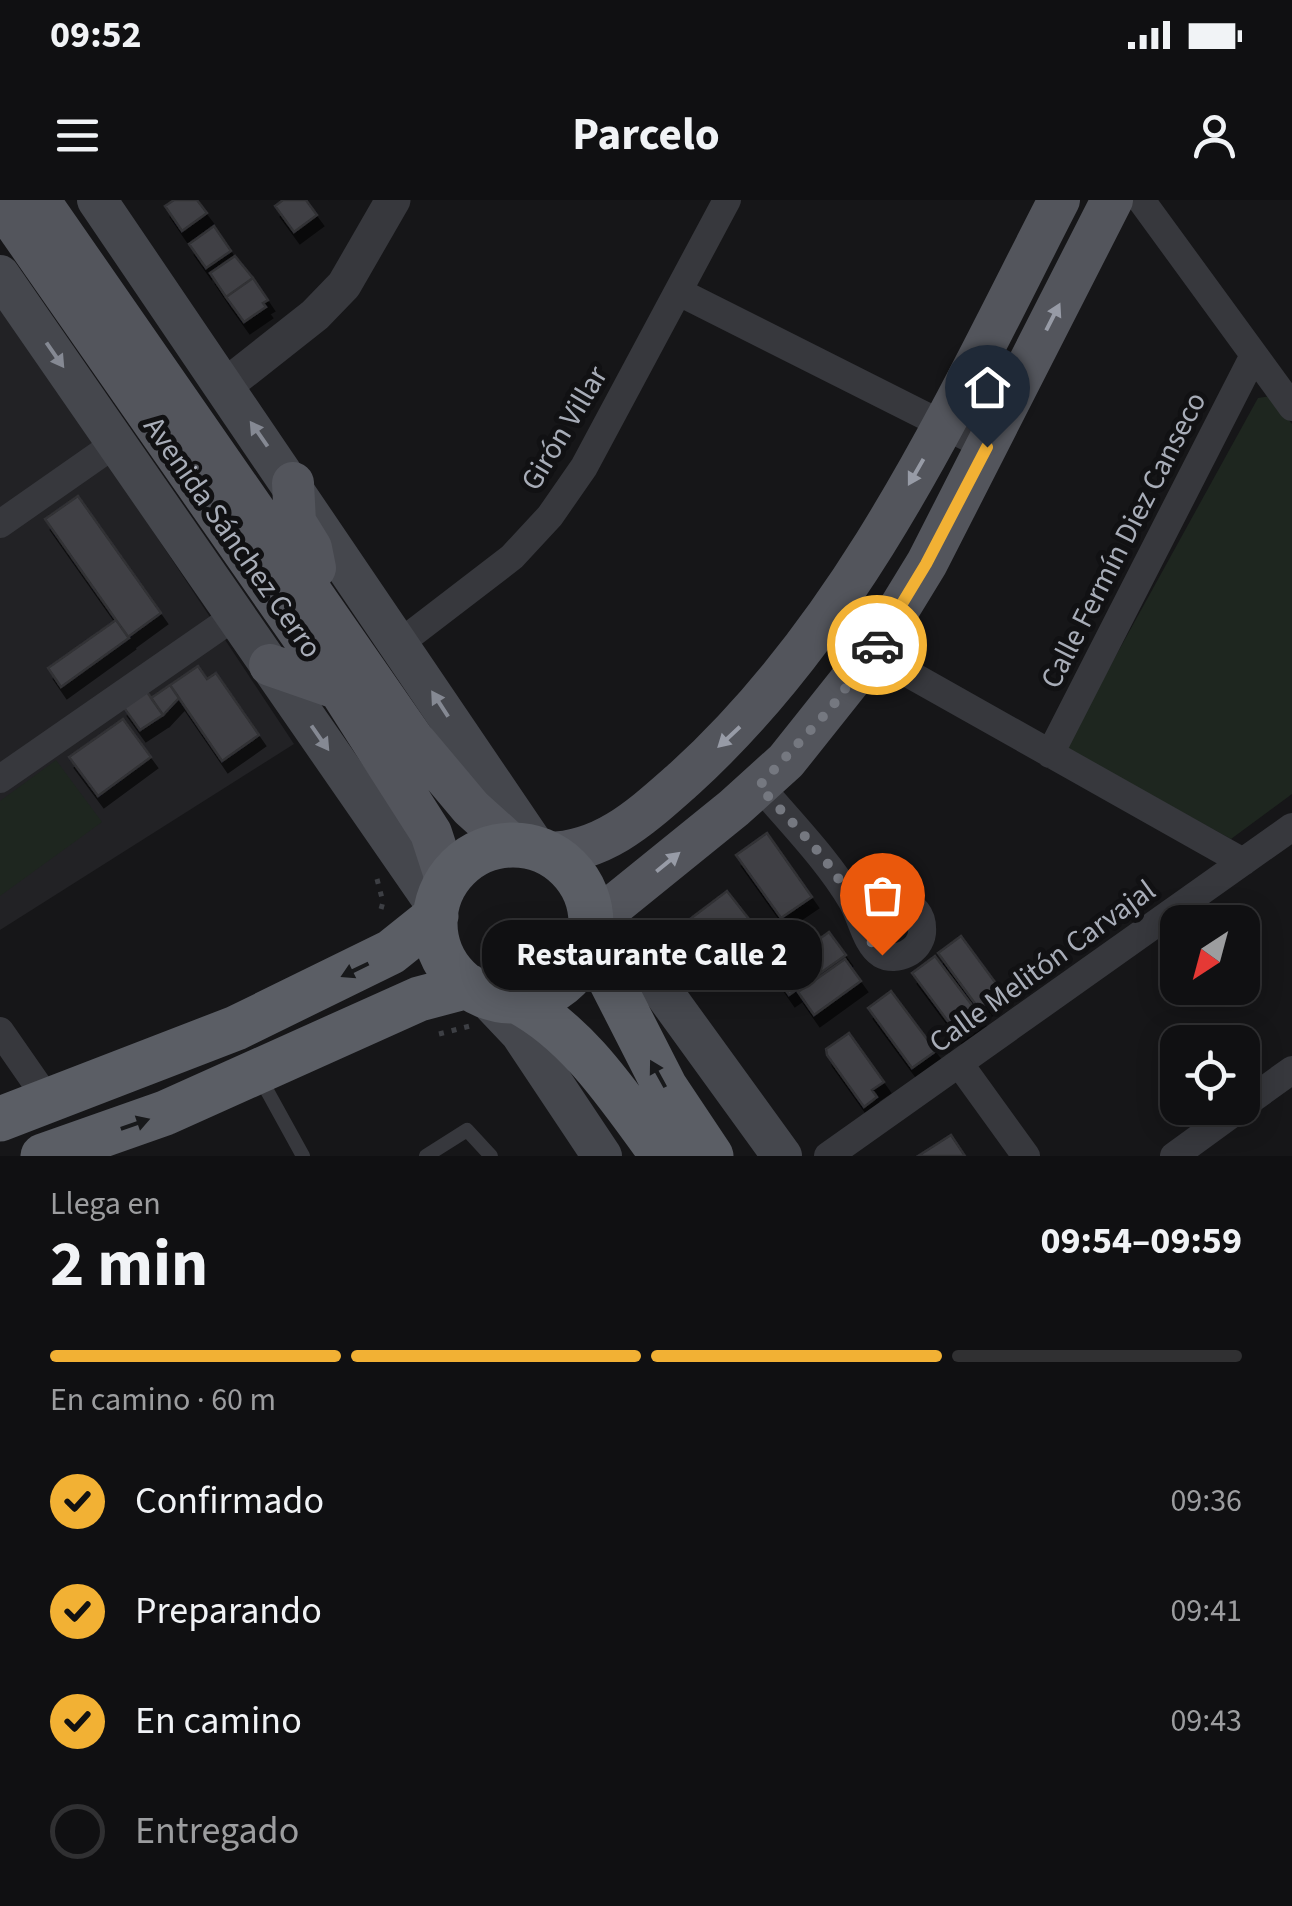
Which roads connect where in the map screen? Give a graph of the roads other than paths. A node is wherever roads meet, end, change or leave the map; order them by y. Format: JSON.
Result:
{"nodes":[{"id":1,"x":40,"y":200,"type":"edge"},
{"id":2,"x":97,"y":200,"type":"edge"},
{"id":3,"x":393,"y":200,"type":"edge"},
{"id":4,"x":727,"y":200,"type":"edge"},
{"id":5,"x":1059,"y":200,"type":"edge"},
{"id":6,"x":1112,"y":200,"type":"edge"},
{"id":7,"x":1141,"y":200,"type":"edge"},
{"id":8,"x":0,"y":202,"type":"edge"},
{"id":9,"x":0,"y":275,"type":"edge"},
{"id":10,"x":680,"y":292,"type":"junction"},
{"id":11,"x":1254,"y":355,"type":"junction"},
{"id":12,"x":225,"y":386,"type":"junction"},
{"id":13,"x":1292,"y":407,"type":"edge"},
{"id":14,"x":943,"y":425,"type":"junction"},
{"id":15,"x":116,"y":443,"type":"junction"},
{"id":16,"x":987,"y":447,"type":"junction"},
{"id":17,"x":293,"y":483,"type":"junction"},
{"id":18,"x":0,"y":524,"type":"edge"},
{"id":19,"x":322,"y":608,"type":"junction"},
{"id":20,"x":235,"y":616,"type":"junction"},
{"id":21,"x":400,"y":643,"type":"junction"},
{"id":22,"x":872,"y":653,"type":"junction"},
{"id":23,"x":270,"y":666,"type":"junction"},
{"id":24,"x":338,"y":690,"type":"junction"},
{"id":25,"x":1050,"y":754,"type":"junction"},
{"id":26,"x":0,"y":779,"type":"edge"},
{"id":27,"x":759,"y":786,"type":"junction"},
{"id":28,"x":1290,"y":831,"type":"edge"},
{"id":29,"x":533,"y":849,"type":"junction"},
{"id":30,"x":1243,"y":862,"type":"junction"},
{"id":31,"x":440,"y":901,"type":"junction"},
{"id":32,"x":866,"y":926,"type":"dead end"},
{"id":33,"x":591,"y":931,"type":"junction"},
{"id":34,"x":489,"y":994,"type":"junction"},
{"id":35,"x":236,"y":1028,"type":"junction"},
{"id":36,"x":0,"y":1031,"type":"edge"},
{"id":37,"x":961,"y":1066,"type":"junction"},
{"id":38,"x":1292,"y":1070,"type":"edge"},
{"id":39,"x":256,"y":1071,"type":"junction"},
{"id":40,"x":1260,"y":1093,"type":"edge"},
{"id":41,"x":50,"y":1103,"type":"junction"},
{"id":42,"x":0,"y":1119,"type":"edge"},
{"id":43,"x":1216,"y":1125,"type":"edge"},
{"id":44,"x":43,"y":1156,"type":"edge"},
{"id":45,"x":303,"y":1156,"type":"edge"},
{"id":46,"x":426,"y":1156,"type":"edge"},
{"id":47,"x":491,"y":1156,"type":"edge"},
{"id":48,"x":602,"y":1156,"type":"edge"},
{"id":49,"x":663,"y":1156,"type":"edge"},
{"id":50,"x":711,"y":1156,"type":"edge"},
{"id":51,"x":782,"y":1156,"type":"edge"},
{"id":52,"x":828,"y":1156,"type":"edge"},
{"id":53,"x":1026,"y":1156,"type":"edge"},
{"id":54,"x":1174,"y":1156,"type":"edge"}],
"edges":[{"from":1,"to":19,"type":"main road","name":"Avenida Sánchez Cerro"},
{"from":2,"to":12,"type":"main road"},
{"from":3,"to":12,"type":"street"},
{"from":4,"to":10,"type":"street","name":"Girón Villar"},
{"from":5,"to":14,"type":"main road"},
{"from":16,"to":6,"type":"main road","one_way":true},
{"from":7,"to":11,"type":"street"},
{"from":8,"to":24,"type":"main road","name":"Avenida Sánchez Cerro"},
{"from":9,"to":15,"type":"main road","name":"Avenida Sánchez Cerro","one_way":true},
{"from":10,"to":14,"type":"street"},
{"from":10,"to":21,"type":"street","name":"Girón Villar"},
{"from":11,"to":13,"type":"street"},
{"from":11,"to":25,"type":"street","name":"Calle Fermín Diez Canseco"},
{"from":17,"to":12,"type":"main road","one_way":true},
{"from":14,"to":16,"type":"street"},
{"from":14,"to":29,"type":"main road","one_way":true},
{"from":15,"to":18,"type":"street"},
{"from":15,"to":20,"type":"main road","name":"Avenida Sánchez Cerro"},
{"from":16,"to":22,"type":"main road"},
{"from":17,"to":19,"type":"main road"},
{"from":17,"to":21,"type":"main road"},
{"from":19,"to":29,"type":"main road","name":"Avenida Sánchez Cerro"},
{"from":20,"to":23,"type":"main road","name":"Avenida Sánchez Cerro"},
{"from":20,"to":26,"type":"street"},
{"from":29,"to":21,"type":"main road","one_way":true},
{"from":22,"to":25,"type":"street"},
{"from":22,"to":27,"type":"main road"},
{"from":23,"to":24,"type":"main road"},
{"from":23,"to":31,"type":"main road","name":"Avenida Sánchez Cerro","one_way":true},
{"from":24,"to":31,"type":"main road","name":"Avenida Sánchez Cerro"},
{"from":25,"to":30,"type":"street"},
{"from":27,"to":32,"type":"street"},
{"from":33,"to":27,"type":"main road","one_way":true},
{"from":28,"to":30,"type":"street","name":"Calle Melitón Carvajal"},
{"from":29,"to":31,"type":"highway"},
{"from":29,"to":33,"type":"highway"},
{"from":30,"to":37,"type":"street","name":"Calle Melitón Carvajal"},
{"from":31,"to":34,"type":"highway"},
{"from":31,"to":35,"type":"highway","one_way":true},
{"from":33,"to":34,"type":"highway"},
{"from":50,"to":33,"type":"highway","one_way":true},
{"from":33,"to":51,"type":"main road"},
{"from":34,"to":39,"type":"highway"},
{"from":34,"to":48,"type":"main road"},
{"from":34,"to":49,"type":"highway"},
{"from":35,"to":39,"type":"highway"},
{"from":35,"to":41,"type":"highway"},
{"from":36,"to":41,"type":"street"},
{"from":37,"to":52,"type":"street","name":"Calle Melitón Carvajal"},
{"from":37,"to":53,"type":"street"},
{"from":38,"to":40,"type":"street"},
{"from":44,"to":39,"type":"highway","one_way":true},
{"from":39,"to":45,"type":"lane"},
{"from":41,"to":42,"type":"highway"},
{"from":43,"to":54,"type":"street"},
{"from":46,"to":47,"type":"lane"}]}
